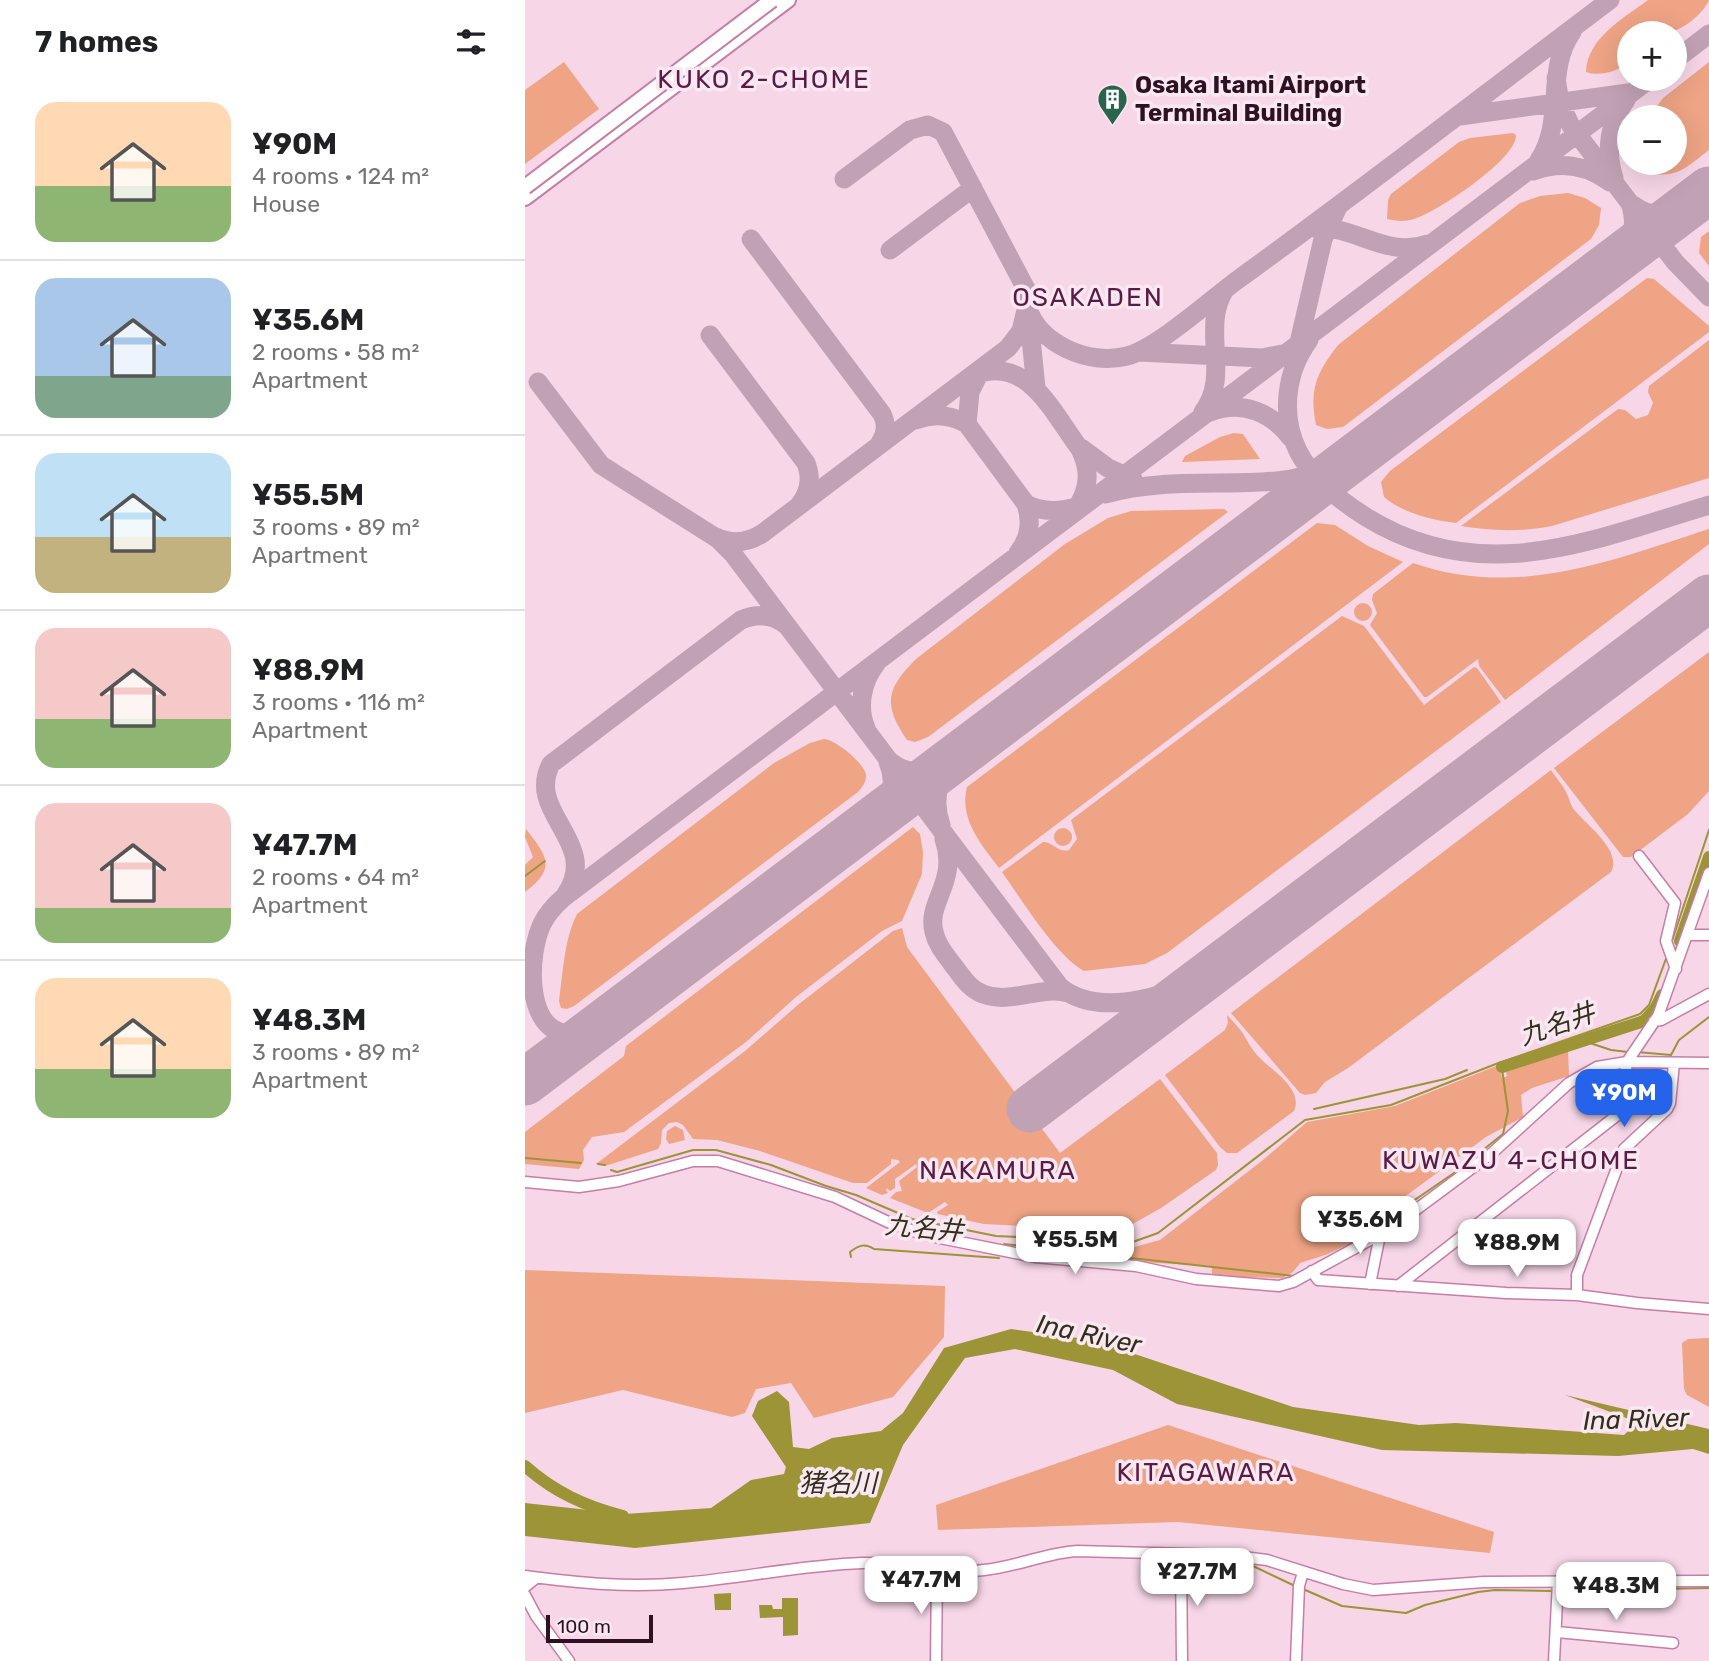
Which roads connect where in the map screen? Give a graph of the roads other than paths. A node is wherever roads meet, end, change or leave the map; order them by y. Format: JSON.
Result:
{"nodes":[{"id":1,"x":772,"y":0,"type":"edge"},
{"id":2,"x":778,"y":0,"type":"edge"},
{"id":3,"x":788,"y":0,"type":"edge"},
{"id":4,"x":525,"y":184,"type":"edge"},
{"id":5,"x":525,"y":198,"type":"edge"},
{"id":6,"x":1639,"y":856,"type":"dead end"},
{"id":7,"x":1709,"y":873,"type":"edge"},
{"id":8,"x":1688,"y":935,"type":"junction"},
{"id":9,"x":1709,"y":935,"type":"edge"},
{"id":10,"x":1676,"y":970,"type":"junction"},
{"id":11,"x":1709,"y":994,"type":"edge"},
{"id":12,"x":1654,"y":1021,"type":"junction"},
{"id":13,"x":1627,"y":1062,"type":"junction"},
{"id":14,"x":1674,"y":1063,"type":"junction"},
{"id":15,"x":1709,"y":1063,"type":"edge"},
{"id":16,"x":525,"y":1182,"type":"edge"},
{"id":17,"x":1380,"y":1235,"type":"junction"},
{"id":18,"x":1312,"y":1271,"type":"junction"},
{"id":19,"x":1370,"y":1284,"type":"junction"},
{"id":20,"x":1398,"y":1286,"type":"junction"},
{"id":21,"x":1577,"y":1296,"type":"junction"},
{"id":22,"x":1709,"y":1309,"type":"edge"},
{"id":23,"x":1181,"y":1555,"type":"junction"},
{"id":24,"x":937,"y":1572,"type":"junction"},
{"id":25,"x":1303,"y":1572,"type":"junction"},
{"id":26,"x":530,"y":1577,"type":"edge"},
{"id":27,"x":1709,"y":1581,"type":"edge"},
{"id":28,"x":1558,"y":1582,"type":"junction"},
{"id":29,"x":525,"y":1587,"type":"edge"},
{"id":30,"x":525,"y":1595,"type":"edge"},
{"id":31,"x":1557,"y":1632,"type":"junction"},
{"id":32,"x":1673,"y":1643,"type":"dead end"},
{"id":33,"x":569,"y":1661,"type":"edge"},
{"id":34,"x":936,"y":1661,"type":"edge"},
{"id":35,"x":1182,"y":1661,"type":"edge"},
{"id":36,"x":1296,"y":1661,"type":"edge"},
{"id":37,"x":1554,"y":1661,"type":"edge"}],
"edges":[{"from":1,"to":4,"type":"highway","bridge":true},
{"from":2,"to":4,"type":"street"},
{"from":3,"to":5,"type":"highway"},
{"from":6,"to":10,"type":"street"},
{"from":7,"to":8,"type":"street"},
{"from":8,"to":9,"type":"street"},
{"from":8,"to":10,"type":"street"},
{"from":10,"to":12,"type":"street"},
{"from":11,"to":12,"type":"street"},
{"from":12,"to":13,"type":"street"},
{"from":13,"to":14,"type":"street"},
{"from":13,"to":17,"type":"street"},
{"from":13,"to":20,"type":"street"},
{"from":14,"to":15,"type":"street"},
{"from":14,"to":21,"type":"street"},
{"from":16,"to":18,"type":"street"},
{"from":17,"to":18,"type":"street"},
{"from":17,"to":19,"type":"street"},
{"from":18,"to":19,"type":"street"},
{"from":19,"to":20,"type":"street"},
{"from":20,"to":21,"type":"street"},
{"from":21,"to":22,"type":"street"},
{"from":23,"to":24,"type":"street"},
{"from":23,"to":25,"type":"street"},
{"from":23,"to":35,"type":"street"},
{"from":24,"to":26,"type":"street"},
{"from":24,"to":34,"type":"street"},
{"from":25,"to":28,"type":"street"},
{"from":25,"to":36,"type":"street"},
{"from":26,"to":29,"type":"street"},
{"from":27,"to":28,"type":"street"},
{"from":28,"to":31,"type":"street"},
{"from":30,"to":33,"type":"street"},
{"from":31,"to":32,"type":"street"},
{"from":31,"to":37,"type":"street"}]}
